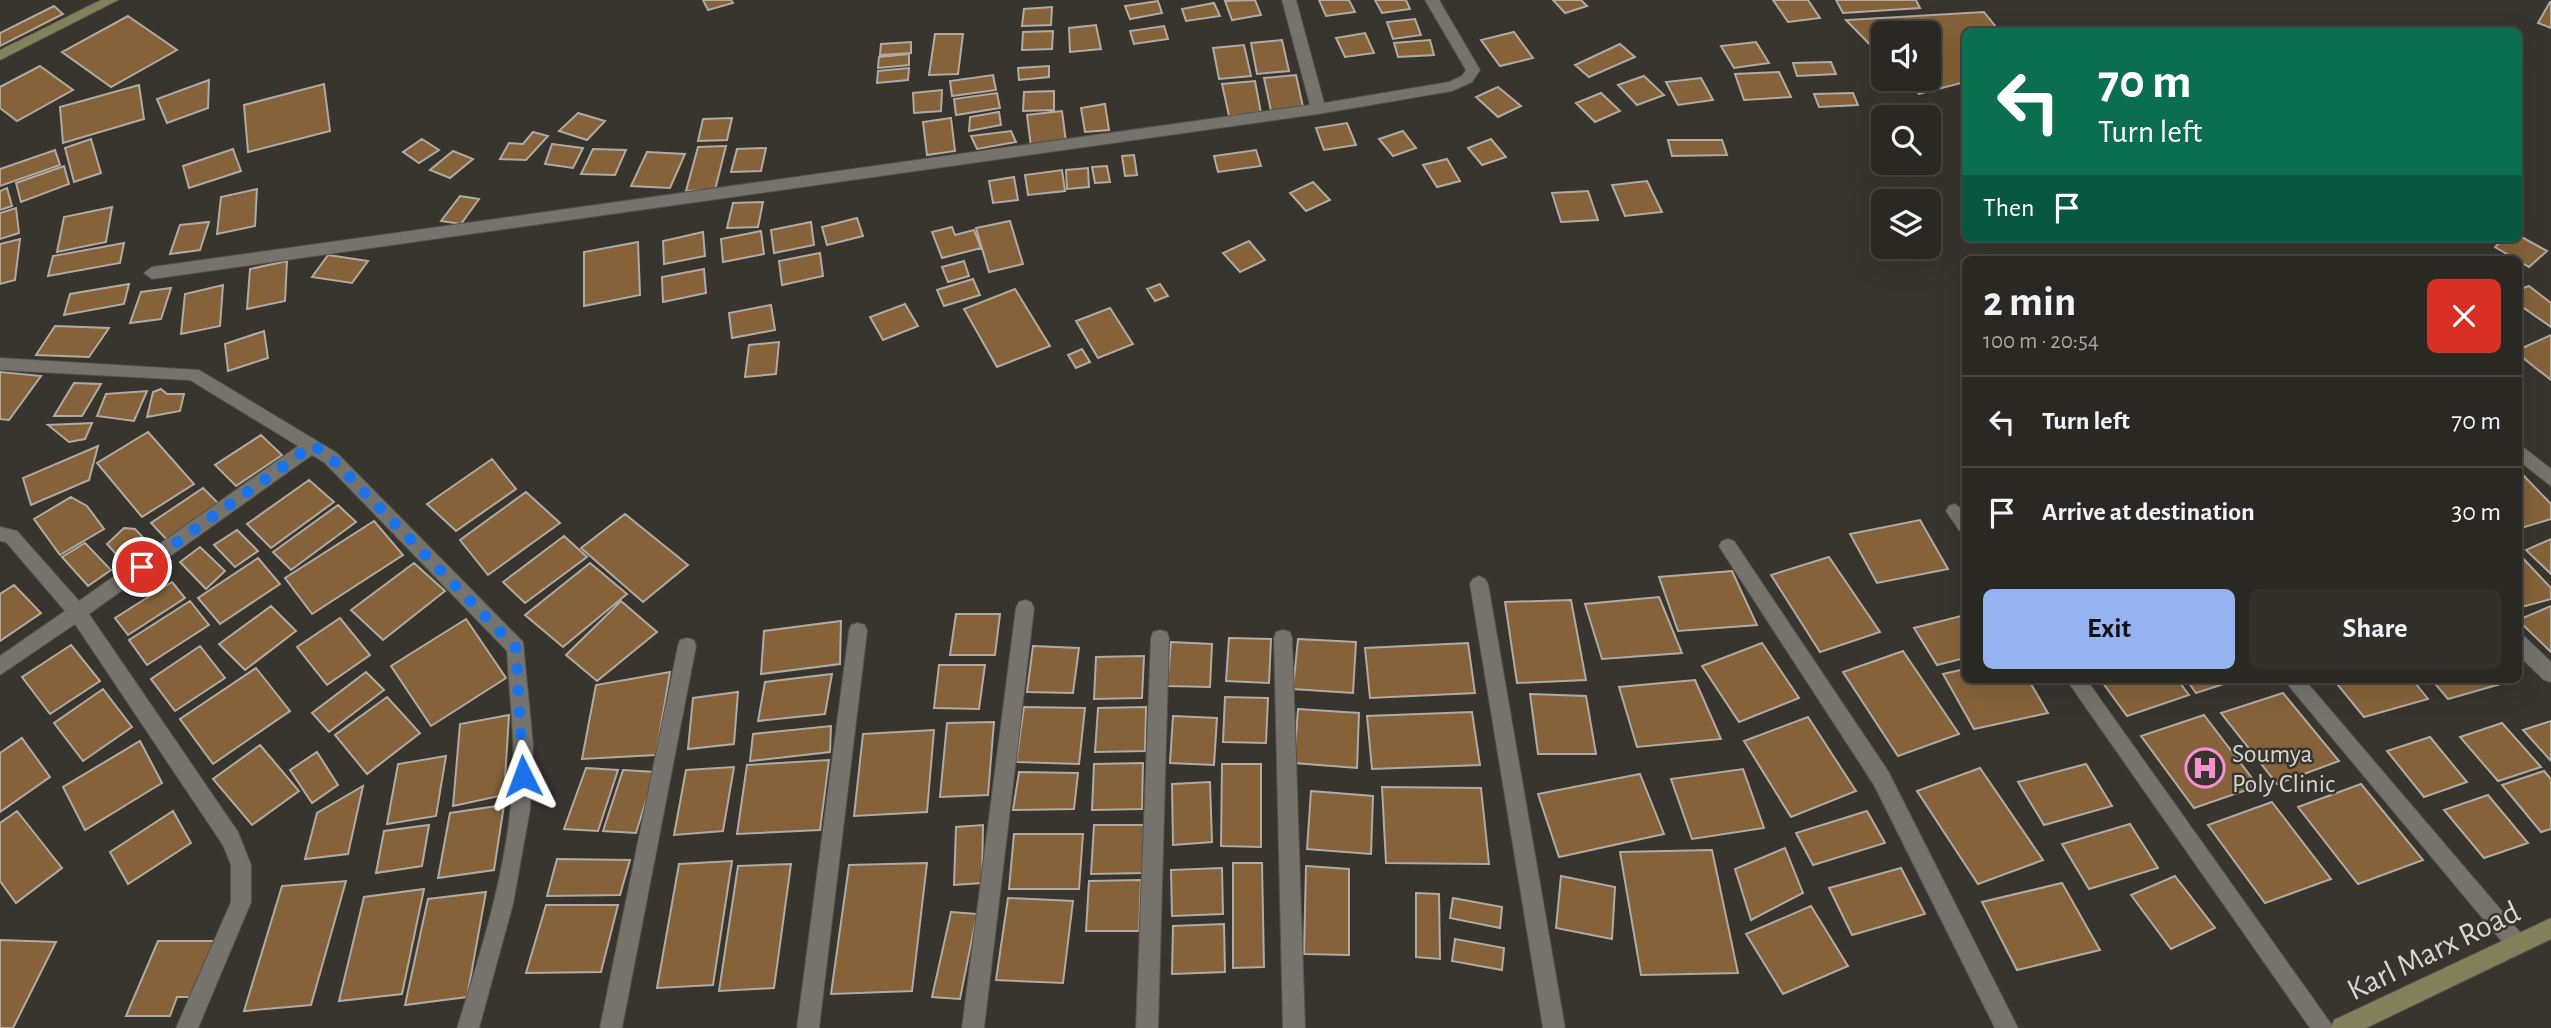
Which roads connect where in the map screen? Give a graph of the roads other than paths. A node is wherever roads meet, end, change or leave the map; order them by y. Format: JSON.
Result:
{"nodes":[{"id":1,"x":111,"y":0,"type":"edge"},
{"id":2,"x":1289,"y":0,"type":"edge"},
{"id":3,"x":1432,"y":0,"type":"edge"},
{"id":4,"x":0,"y":56,"type":"edge"},
{"id":5,"x":1318,"y":109,"type":"junction"},
{"id":6,"x":152,"y":273,"type":"dead end"},
{"id":7,"x":0,"y":363,"type":"edge"},
{"id":8,"x":313,"y":445,"type":"junction"},
{"id":9,"x":2522,"y":454,"type":"edge"},
{"id":10,"x":2551,"y":479,"type":"edge"},
{"id":11,"x":0,"y":534,"type":"edge"},
{"id":12,"x":1728,"y":546,"type":"dead end"},
{"id":13,"x":1479,"y":584,"type":"dead end"},
{"id":14,"x":1025,"y":608,"type":"dead end"},
{"id":15,"x":77,"y":612,"type":"junction"},
{"id":16,"x":858,"y":631,"type":"dead end"},
{"id":17,"x":1160,"y":638,"type":"dead end"},
{"id":18,"x":1283,"y":638,"type":"dead end"},
{"id":19,"x":687,"y":646,"type":"dead end"},
{"id":20,"x":2522,"y":647,"type":"edge"},
{"id":21,"x":0,"y":667,"type":"edge"},
{"id":22,"x":2551,"y":674,"type":"edge"},
{"id":23,"x":2078,"y":683,"type":"edge"},
{"id":24,"x":2295,"y":683,"type":"edge"},
{"id":25,"x":2551,"y":928,"type":"edge"},
{"id":26,"x":2517,"y":944,"type":"junction"},
{"id":27,"x":187,"y":1028,"type":"edge"},
{"id":28,"x":468,"y":1028,"type":"edge"},
{"id":29,"x":611,"y":1028,"type":"edge"},
{"id":30,"x":808,"y":1028,"type":"edge"},
{"id":31,"x":973,"y":1028,"type":"edge"},
{"id":32,"x":1147,"y":1028,"type":"edge"},
{"id":33,"x":1294,"y":1028,"type":"edge"},
{"id":34,"x":1554,"y":1028,"type":"edge"},
{"id":35,"x":2007,"y":1028,"type":"edge"},
{"id":36,"x":2323,"y":1028,"type":"edge"},
{"id":37,"x":2342,"y":1028,"type":"edge"}],
"edges":[{"from":1,"to":4,"type":"main road"},
{"from":2,"to":5,"type":"street"},
{"from":3,"to":5,"type":"street"},
{"from":5,"to":6,"type":"street"},
{"from":7,"to":8,"type":"street"},
{"from":8,"to":15,"type":"street"},
{"from":8,"to":28,"type":"street"},
{"from":9,"to":10,"type":"street"},
{"from":11,"to":15,"type":"street"},
{"from":12,"to":35,"type":"street"},
{"from":13,"to":34,"type":"street"},
{"from":14,"to":31,"type":"street"},
{"from":15,"to":21,"type":"street"},
{"from":15,"to":27,"type":"street"},
{"from":16,"to":30,"type":"street"},
{"from":17,"to":32,"type":"street"},
{"from":18,"to":33,"type":"street"},
{"from":19,"to":29,"type":"street"},
{"from":20,"to":22,"type":"street"},
{"from":23,"to":36,"type":"street"},
{"from":24,"to":26,"type":"street"},
{"from":25,"to":26,"type":"main road","name":"Karl Marx Road"},
{"from":26,"to":37,"type":"main road","name":"Karl Marx Road"}]}
